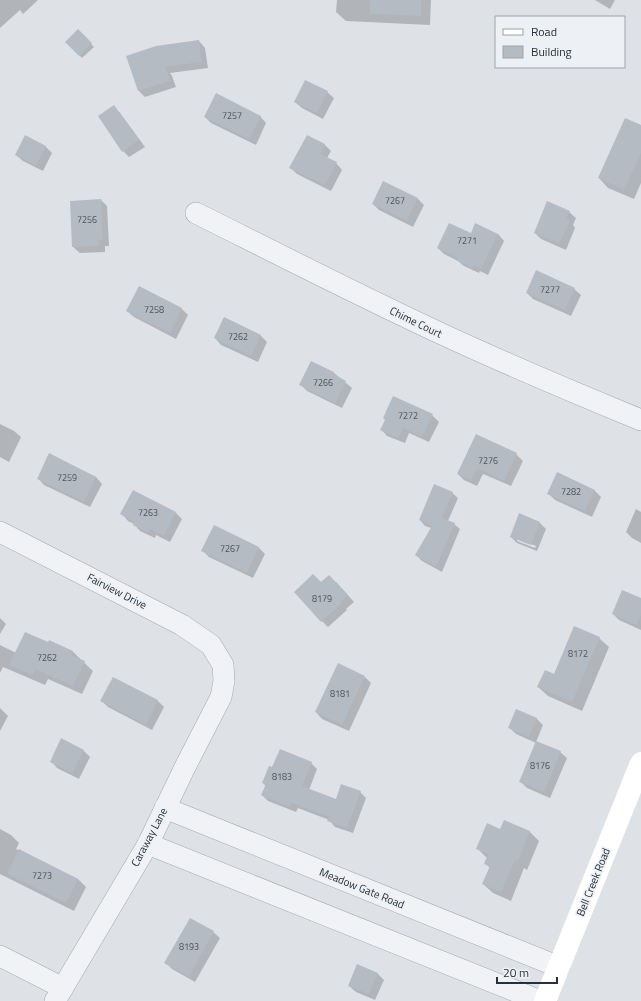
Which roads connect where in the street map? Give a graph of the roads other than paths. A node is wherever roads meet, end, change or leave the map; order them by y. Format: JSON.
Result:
{"nodes":[{"id":1,"x":196,"y":213,"type":"dead end"},
{"id":2,"x":641,"y":420,"type":"edge"},
{"id":3,"x":0,"y":532,"type":"edge"},
{"id":4,"x":223,"y":665,"type":"joint"},
{"id":5,"x":641,"y":763,"type":"edge"},
{"id":6,"x":165,"y":808,"type":"junction"},
{"id":7,"x":148,"y":844,"type":"junction"},
{"id":8,"x":0,"y":956,"type":"edge"},
{"id":9,"x":559,"y":967,"type":"junction"},
{"id":10,"x":59,"y":994,"type":"edge"},
{"id":11,"x":540,"y":1001,"type":"edge"},
{"id":12,"x":545,"y":1001,"type":"edge"}],
"edges":[{"from":1,"to":2,"type":"street","name":"Chime Court"},
{"from":3,"to":4,"type":"street","name":"Fairview Drive"},
{"from":4,"to":6,"type":"street","name":"Caraway Lane"},
{"from":5,"to":9,"type":"street","name":"Bell Creek Road"},
{"from":6,"to":7,"type":"street","name":"Caraway Lane"},
{"from":6,"to":9,"type":"street","name":"Meadow Gate Road"},
{"from":7,"to":10,"type":"street","name":"Caraway Lane"},
{"from":7,"to":11,"type":"street"},
{"from":8,"to":10,"type":"street"},
{"from":9,"to":12,"type":"street","name":"Bell Creek Road"}]}
